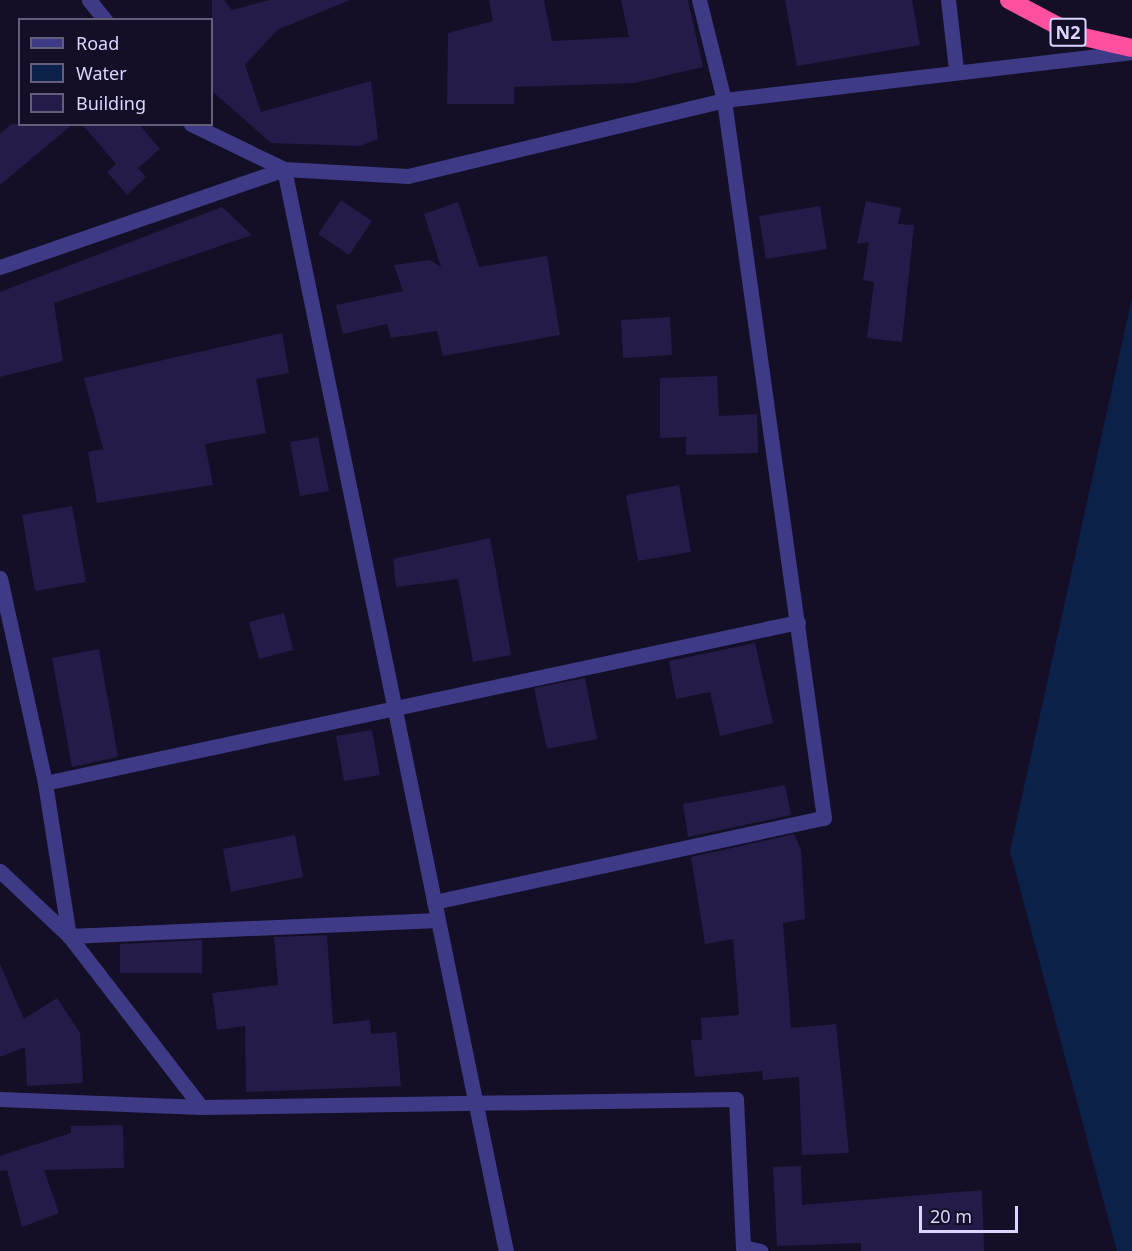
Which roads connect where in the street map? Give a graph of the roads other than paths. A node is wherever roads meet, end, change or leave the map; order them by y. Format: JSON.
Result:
{"nodes":[{"id":1,"x":89,"y":0,"type":"edge"},
{"id":2,"x":699,"y":0,"type":"edge"},
{"id":3,"x":948,"y":0,"type":"edge"},
{"id":4,"x":1010,"y":0,"type":"edge"},
{"id":5,"x":103,"y":18,"type":"edge"},
{"id":6,"x":1132,"y":50,"type":"edge"},
{"id":7,"x":956,"y":69,"type":"junction"},
{"id":8,"x":724,"y":100,"type":"junction"},
{"id":9,"x":195,"y":126,"type":"edge"},
{"id":10,"x":284,"y":169,"type":"junction"},
{"id":11,"x":0,"y":267,"type":"edge"},
{"id":12,"x":0,"y":578,"type":"edge"},
{"id":13,"x":798,"y":622,"type":"junction"},
{"id":14,"x":394,"y":705,"type":"junction"},
{"id":15,"x":45,"y":783,"type":"junction"},
{"id":16,"x":0,"y":871,"type":"edge"},
{"id":17,"x":434,"y":902,"type":"junction"},
{"id":18,"x":438,"y":920,"type":"junction"},
{"id":19,"x":69,"y":936,"type":"junction"},
{"id":20,"x":0,"y":1099,"type":"edge"},
{"id":21,"x":475,"y":1102,"type":"junction"},
{"id":22,"x":201,"y":1107,"type":"junction"},
{"id":23,"x":506,"y":1251,"type":"edge"},
{"id":24,"x":761,"y":1251,"type":"edge"}],
"edges":[{"from":1,"to":5,"type":"street"},
{"from":2,"to":8,"type":"street"},
{"from":3,"to":7,"type":"street"},
{"from":4,"to":6,"type":"highway","number":"N2"},
{"from":6,"to":7,"type":"street"},
{"from":7,"to":8,"type":"street"},
{"from":8,"to":10,"type":"street"},
{"from":8,"to":13,"type":"street"},
{"from":9,"to":10,"type":"street"},
{"from":10,"to":11,"type":"street"},
{"from":10,"to":14,"type":"street"},
{"from":12,"to":15,"type":"street"},
{"from":13,"to":14,"type":"street"},
{"from":13,"to":17,"type":"street"},
{"from":14,"to":15,"type":"street"},
{"from":14,"to":17,"type":"street"},
{"from":15,"to":19,"type":"street"},
{"from":16,"to":19,"type":"street"},
{"from":17,"to":18,"type":"street"},
{"from":18,"to":19,"type":"street"},
{"from":18,"to":21,"type":"street"},
{"from":19,"to":22,"type":"street"},
{"from":20,"to":22,"type":"street"},
{"from":21,"to":22,"type":"street"},
{"from":21,"to":23,"type":"street"},
{"from":21,"to":24,"type":"street"}]}
